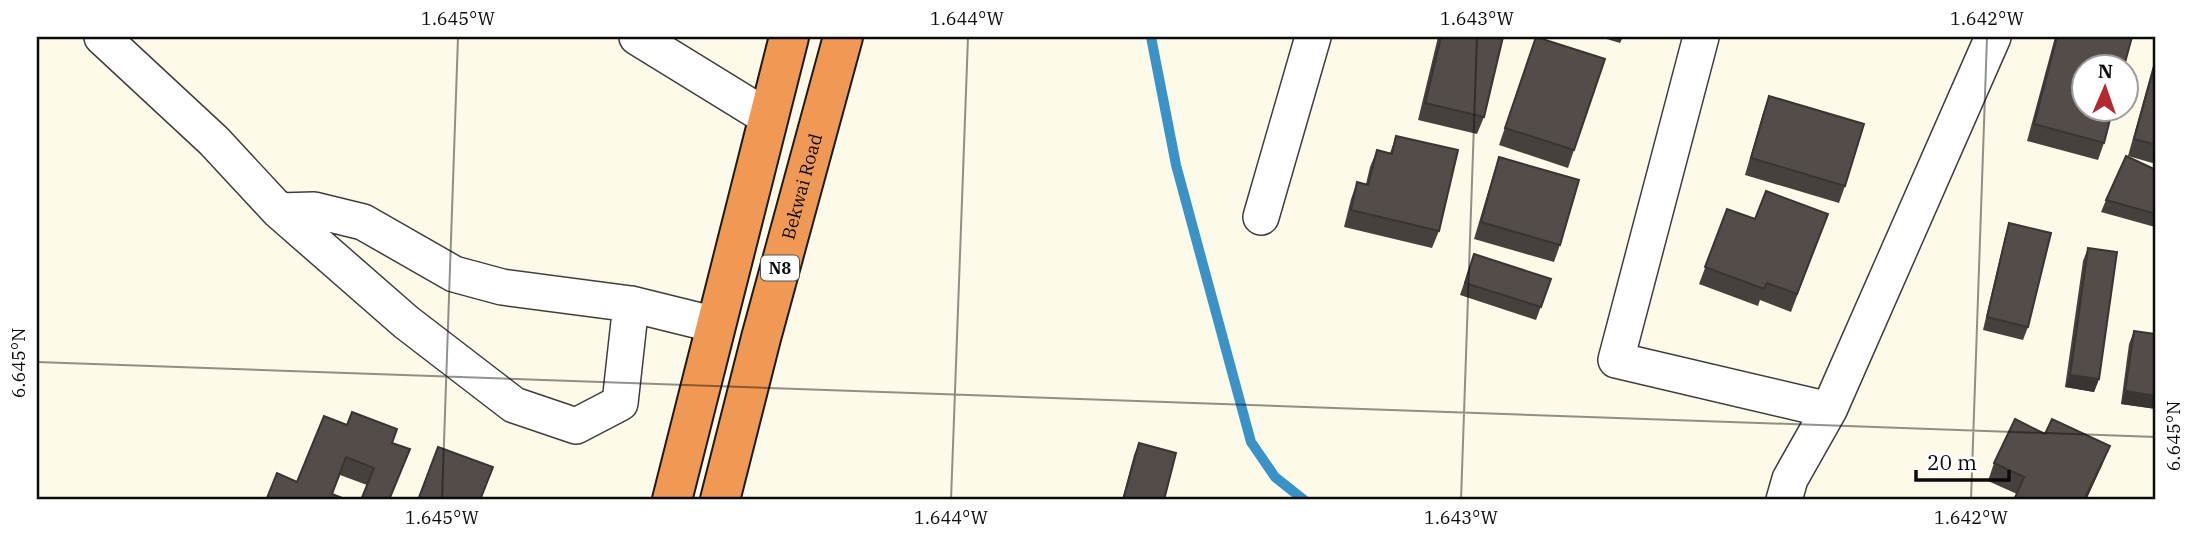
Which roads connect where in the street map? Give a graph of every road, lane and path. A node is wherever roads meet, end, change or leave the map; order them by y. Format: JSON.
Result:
{"nodes":[{"id":1,"x":102,"y":37,"type":"edge"},
{"id":2,"x":637,"y":37,"type":"edge"},
{"id":3,"x":789,"y":37,"type":"edge"},
{"id":4,"x":843,"y":37,"type":"edge"},
{"id":5,"x":1313,"y":37,"type":"edge"},
{"id":6,"x":1701,"y":37,"type":"edge"},
{"id":7,"x":1993,"y":37,"type":"edge"},
{"id":8,"x":767,"y":117,"type":"junction"},
{"id":9,"x":279,"y":211,"type":"junction"},
{"id":10,"x":1261,"y":217,"type":"dead end"},
{"id":11,"x":631,"y":304,"type":"junction"},
{"id":12,"x":716,"y":324,"type":"junction"},
{"id":13,"x":1829,"y":410,"type":"junction"},
{"id":14,"x":672,"y":500,"type":"edge"},
{"id":15,"x":720,"y":500,"type":"edge"},
{"id":16,"x":1784,"y":500,"type":"edge"}],
"edges":[{"from":1,"to":9,"type":"street"},
{"from":2,"to":8,"type":"street"},
{"from":3,"to":8,"type":"highway"},
{"from":4,"to":15,"type":"highway","name":"Bekwai Road","number":"N8"},
{"from":5,"to":10,"type":"street"},
{"from":6,"to":13,"type":"street"},
{"from":7,"to":13,"type":"street"},
{"from":8,"to":12,"type":"highway"},
{"from":9,"to":11,"type":"street"},
{"from":9,"to":11,"type":"street"},
{"from":11,"to":12,"type":"street"},
{"from":12,"to":14,"type":"highway"},
{"from":13,"to":16,"type":"street"}]}
